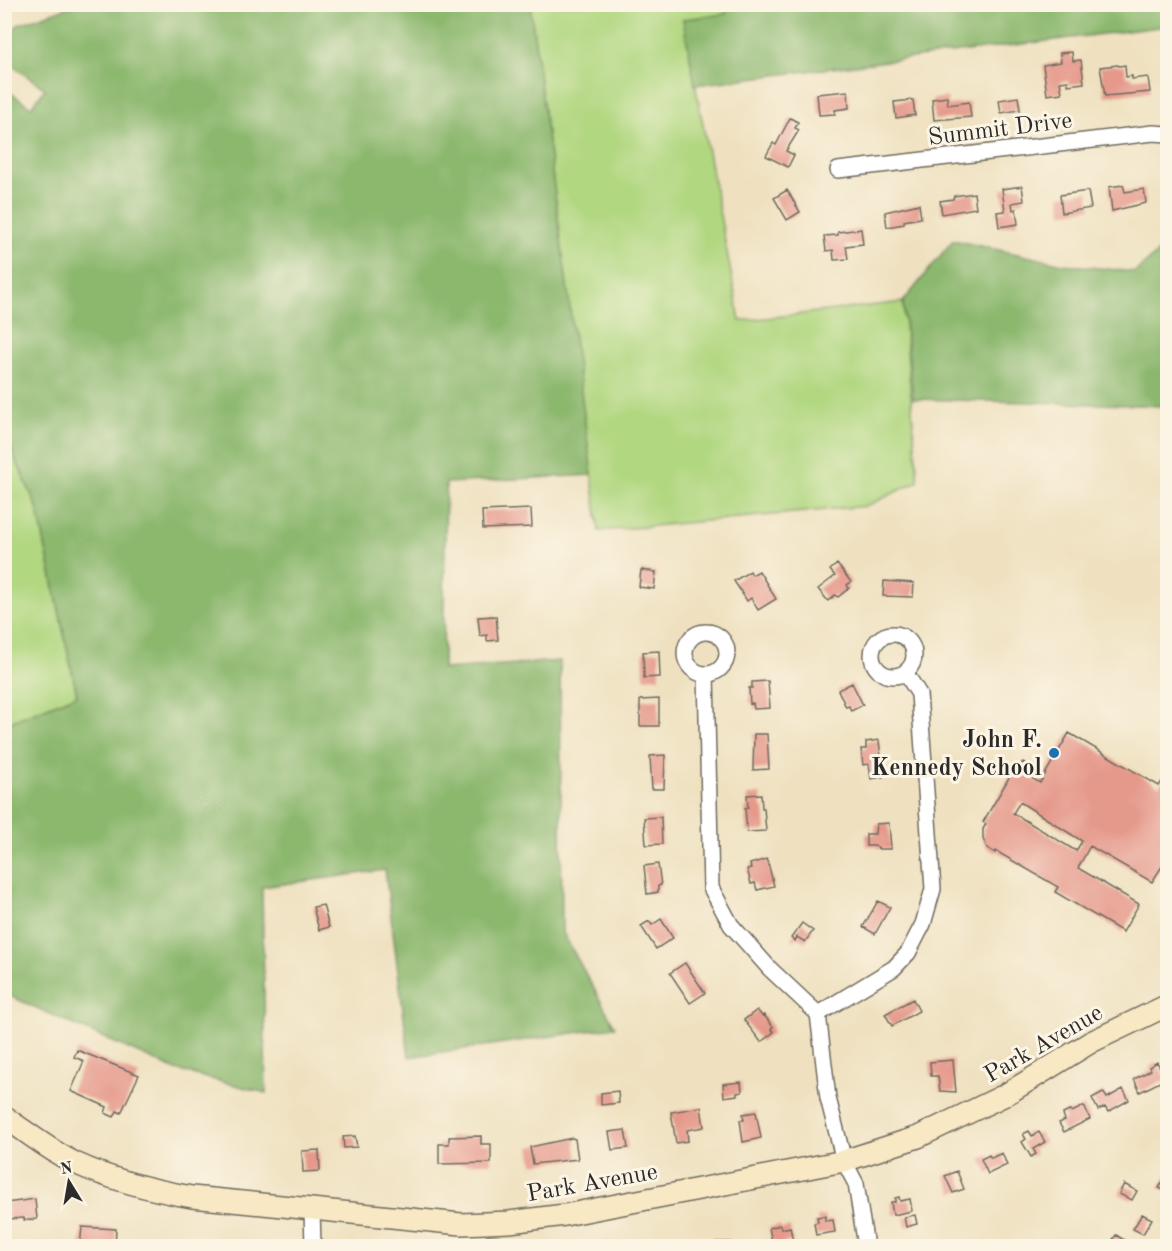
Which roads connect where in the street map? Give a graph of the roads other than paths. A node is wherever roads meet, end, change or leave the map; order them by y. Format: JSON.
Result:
{"nodes":[{"id":1,"x":1167,"y":135,"type":"edge"},
{"id":2,"x":838,"y":170,"type":"dead end"},
{"id":3,"x":905,"y":672,"type":"dead end"},
{"id":4,"x":706,"y":674,"type":"dead end"},
{"id":5,"x":1167,"y":1005,"type":"edge"},
{"id":6,"x":818,"y":1014,"type":"junction"},
{"id":7,"x":4,"y":1117,"type":"edge"},
{"id":8,"x":844,"y":1161,"type":"junction"},
{"id":9,"x":312,"y":1210,"type":"junction"},
{"id":10,"x":313,"y":1246,"type":"edge"},
{"id":11,"x":867,"y":1246,"type":"edge"}],
"edges":[{"from":1,"to":2,"type":"street","name":"Summit Drive"},
{"from":3,"to":6,"type":"street"},
{"from":4,"to":6,"type":"street"},
{"from":5,"to":8,"type":"main road","name":"Park Avenue"},
{"from":6,"to":8,"type":"street"},
{"from":7,"to":9,"type":"main road","name":"Park Avenue"},
{"from":8,"to":9,"type":"main road","name":"Park Avenue"},
{"from":8,"to":11,"type":"street"},
{"from":9,"to":10,"type":"street"}]}
